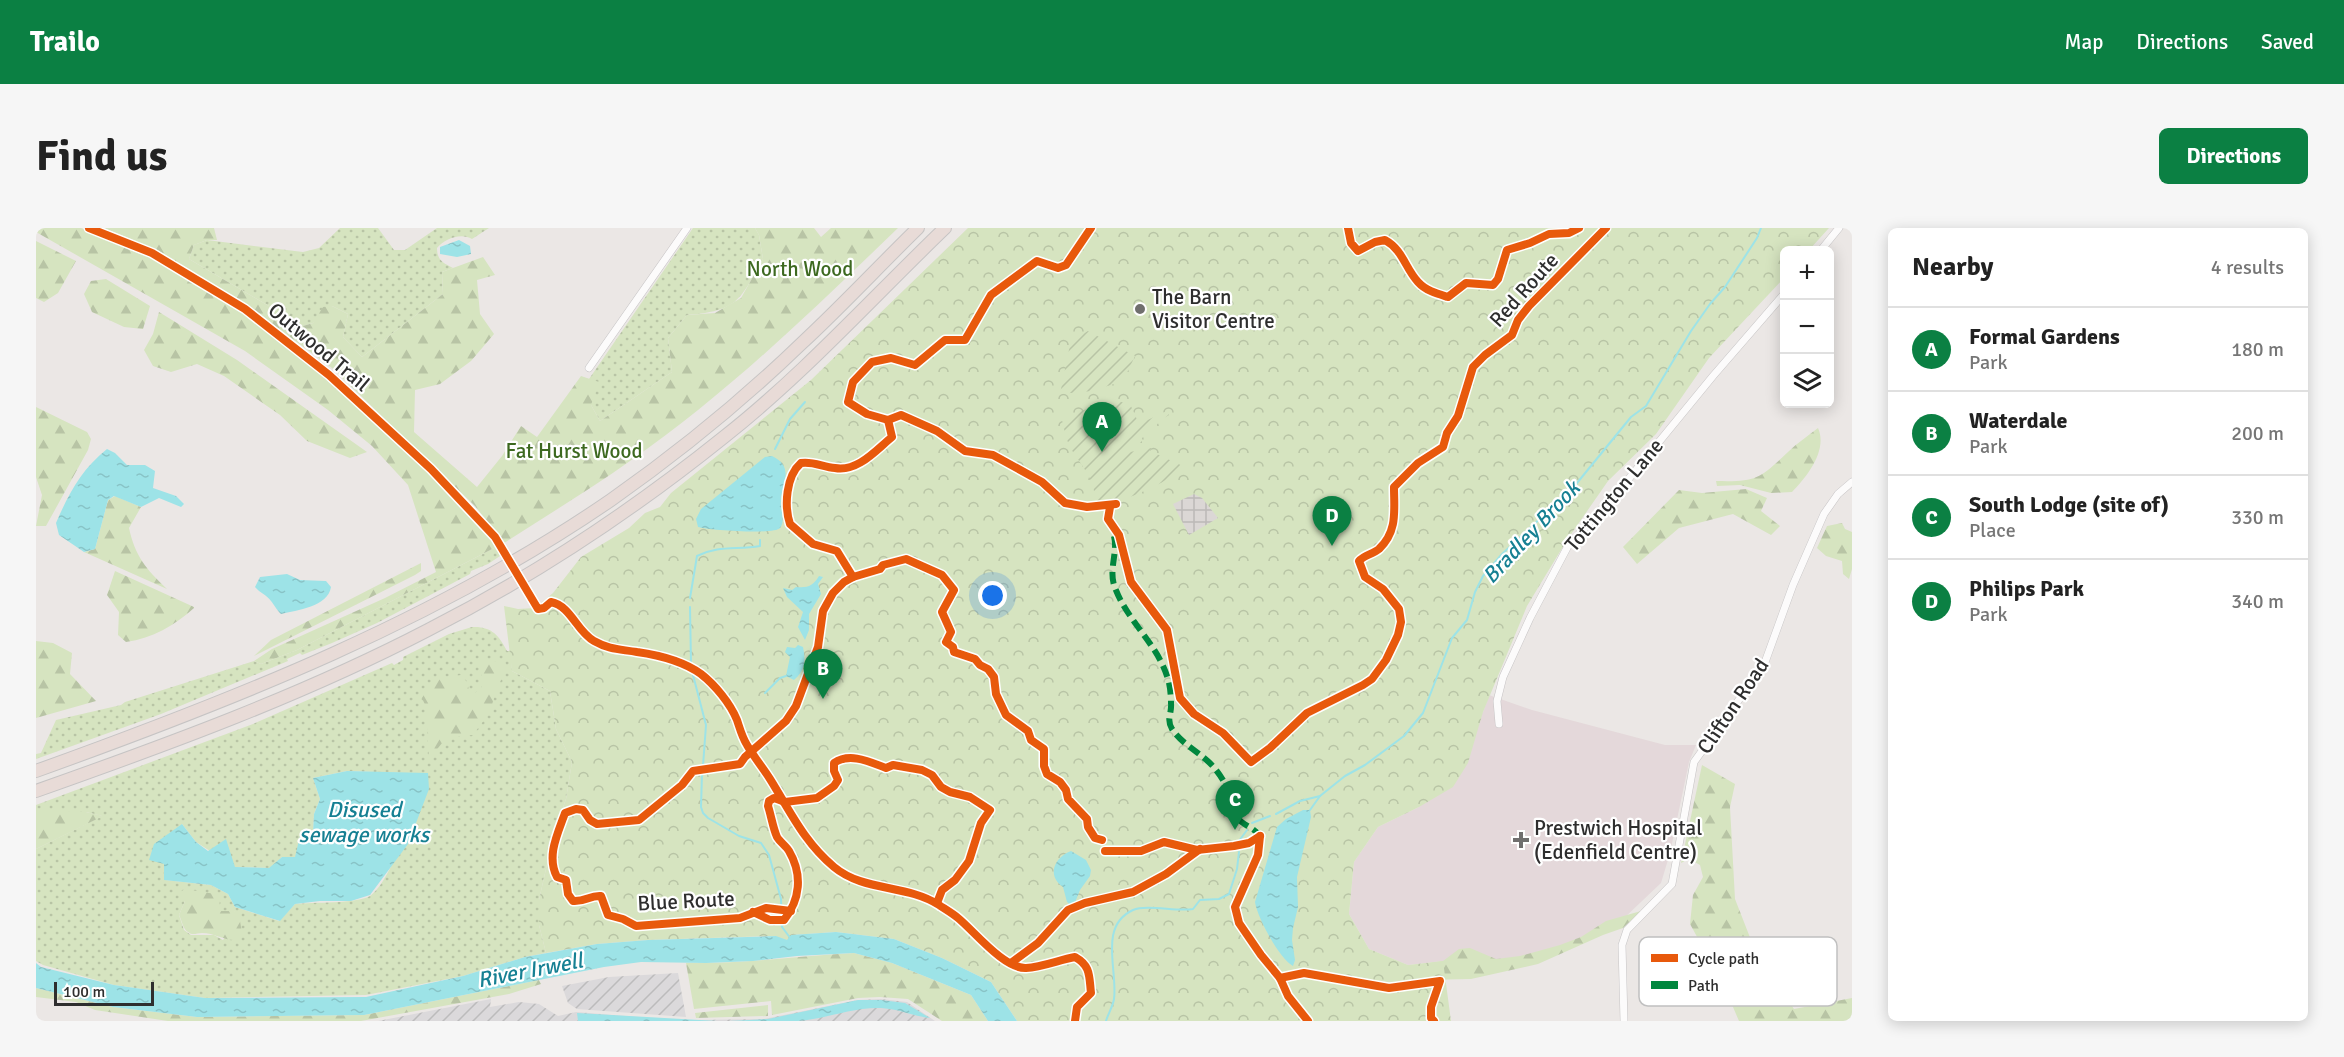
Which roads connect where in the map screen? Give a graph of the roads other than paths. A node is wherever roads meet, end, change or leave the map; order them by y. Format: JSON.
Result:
{"nodes":[{"id":1,"x":687,"y":228,"type":"edge"},
{"id":2,"x":918,"y":228,"type":"edge"},
{"id":3,"x":945,"y":228,"type":"edge"},
{"id":4,"x":1839,"y":228,"type":"edge"},
{"id":5,"x":1824,"y":246,"type":"edge"},
{"id":6,"x":1780,"y":300,"type":"edge"},
{"id":7,"x":589,"y":368,"type":"dead end"},
{"id":8,"x":1852,"y":482,"type":"edge"},
{"id":9,"x":1499,"y":724,"type":"dead end"},
{"id":10,"x":36,"y":771,"type":"edge"},
{"id":11,"x":36,"y":791,"type":"edge"},
{"id":12,"x":1624,"y":1021,"type":"edge"}],
"edges":[{"from":1,"to":7,"type":"street"},
{"from":2,"to":10,"type":"highway"},
{"from":3,"to":11,"type":"highway"},
{"from":4,"to":5,"type":"street"},
{"from":6,"to":9,"type":"street","name":"Tottington Lane"},
{"from":8,"to":12,"type":"street","name":"Clifton Road"}]}
